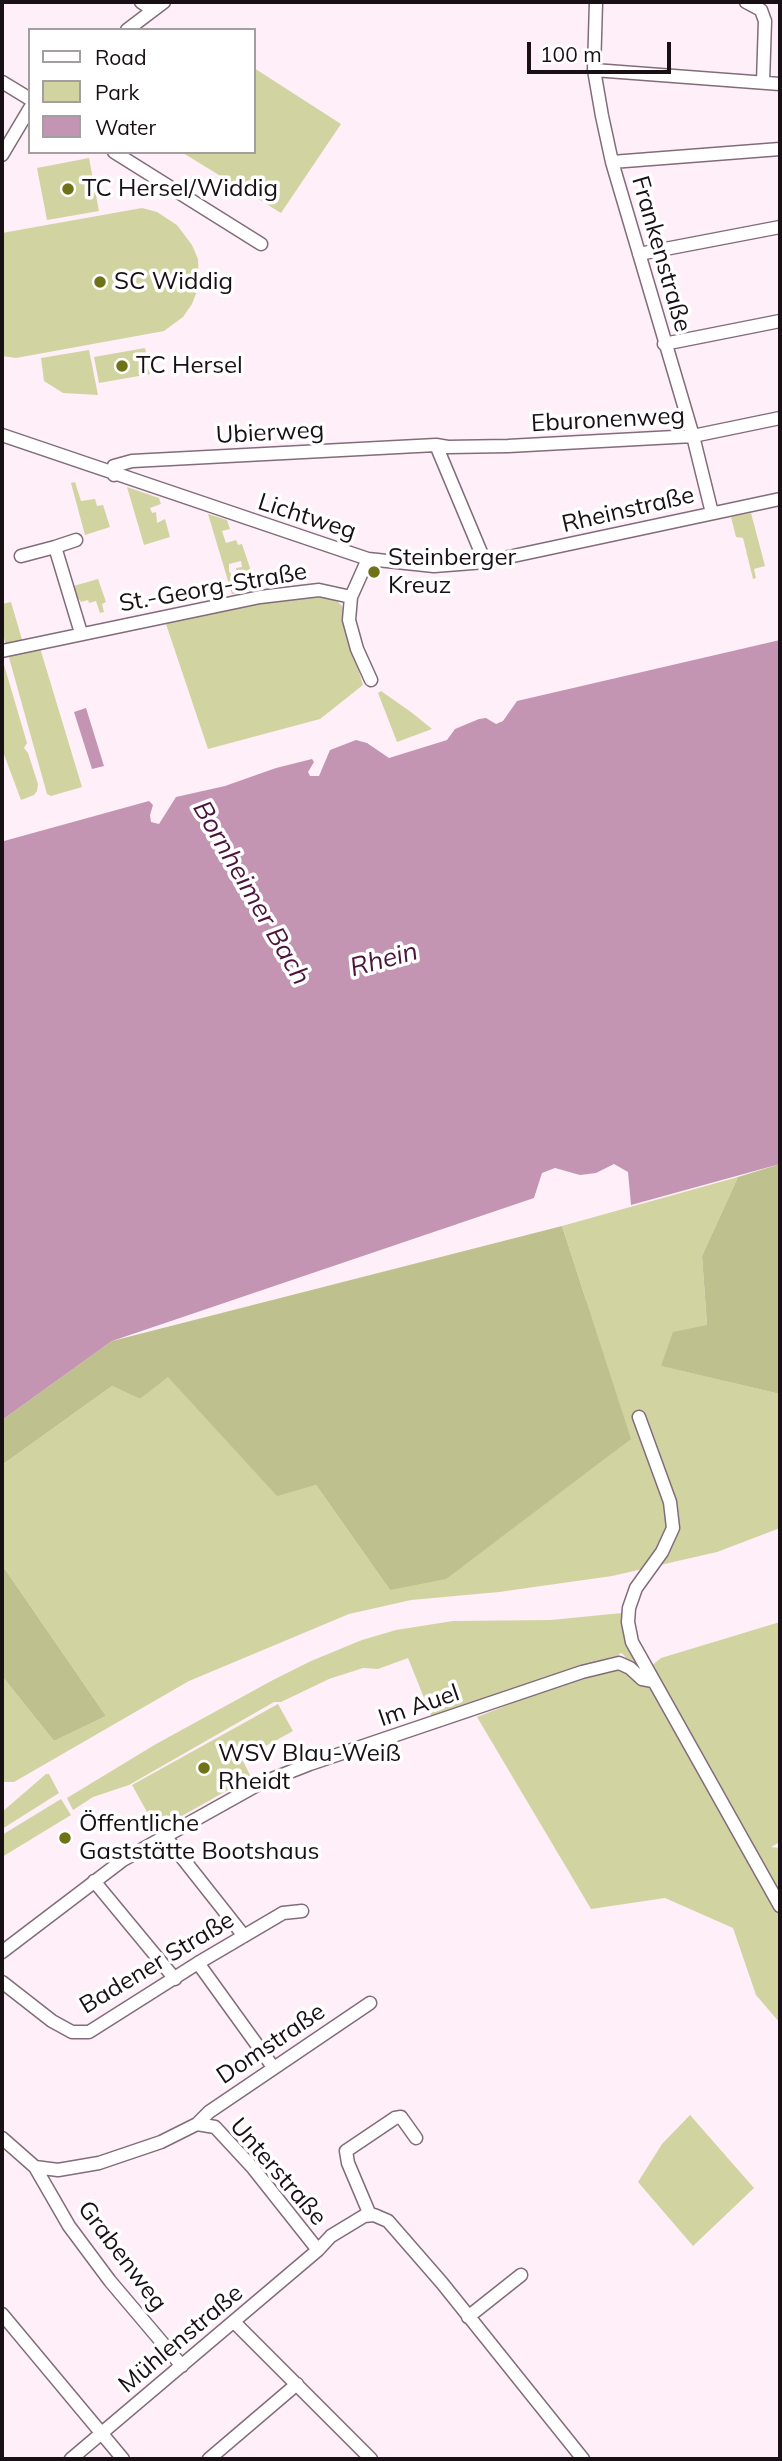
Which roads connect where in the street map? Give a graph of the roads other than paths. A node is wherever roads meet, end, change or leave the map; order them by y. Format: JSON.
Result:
{"nodes":[{"id":1,"x":141,"y":2,"type":"edge"},
{"id":2,"x":596,"y":2,"type":"edge"},
{"id":3,"x":746,"y":2,"type":"edge"},
{"id":4,"x":159,"y":6,"type":"edge"},
{"id":5,"x":130,"y":28,"type":"edge"},
{"id":6,"x":594,"y":70,"type":"junction"},
{"id":7,"x":2,"y":82,"type":"edge"},
{"id":8,"x":763,"y":82,"type":"junction"},
{"id":9,"x":780,"y":84,"type":"edge"},
{"id":10,"x":28,"y":98,"type":"edge"},
{"id":11,"x":28,"y":111,"type":"edge"},
{"id":12,"x":780,"y":149,"type":"edge"},
{"id":13,"x":117,"y":154,"type":"edge"},
{"id":14,"x":2,"y":155,"type":"edge"},
{"id":15,"x":612,"y":162,"type":"junction"},
{"id":16,"x":780,"y":227,"type":"edge"},
{"id":17,"x":261,"y":244,"type":"dead end"},
{"id":18,"x":639,"y":254,"type":"junction"},
{"id":19,"x":780,"y":321,"type":"edge"},
{"id":20,"x":664,"y":344,"type":"junction"},
{"id":21,"x":780,"y":418,"type":"edge"},
{"id":22,"x":2,"y":435,"type":"edge"},
{"id":23,"x":694,"y":436,"type":"junction"},
{"id":24,"x":436,"y":445,"type":"junction"},
{"id":25,"x":114,"y":475,"type":"junction"},
{"id":26,"x":780,"y":499,"type":"edge"},
{"id":27,"x":712,"y":513,"type":"junction"},
{"id":28,"x":76,"y":540,"type":"dead end"},
{"id":29,"x":55,"y":547,"type":"junction"},
{"id":30,"x":21,"y":556,"type":"dead end"},
{"id":31,"x":368,"y":559,"type":"junction"},
{"id":32,"x":485,"y":562,"type":"junction"},
{"id":33,"x":351,"y":597,"type":"junction"},
{"id":34,"x":81,"y":633,"type":"junction"},
{"id":35,"x":2,"y":649,"type":"edge"},
{"id":36,"x":370,"y":680,"type":"dead end"},
{"id":37,"x":639,"y":1417,"type":"dead end"},
{"id":38,"x":653,"y":1681,"type":"junction"},
{"id":39,"x":165,"y":1836,"type":"junction"},
{"id":40,"x":94,"y":1881,"type":"junction"},
{"id":41,"x":780,"y":1906,"type":"edge"},
{"id":42,"x":302,"y":1911,"type":"dead end"},
{"id":43,"x":244,"y":1936,"type":"junction"},
{"id":44,"x":2,"y":1952,"type":"edge"},
{"id":45,"x":198,"y":1963,"type":"junction"},
{"id":46,"x":175,"y":1979,"type":"junction"},
{"id":47,"x":2,"y":1982,"type":"edge"},
{"id":48,"x":370,"y":2003,"type":"dead end"},
{"id":49,"x":273,"y":2067,"type":"junction"},
{"id":50,"x":197,"y":2124,"type":"junction"},
{"id":51,"x":2,"y":2138,"type":"edge"},
{"id":52,"x":416,"y":2138,"type":"dead end"},
{"id":53,"x":35,"y":2167,"type":"junction"},
{"id":54,"x":370,"y":2215,"type":"junction"},
{"id":55,"x":318,"y":2250,"type":"junction"},
{"id":56,"x":521,"y":2275,"type":"dead end"},
{"id":57,"x":2,"y":2314,"type":"edge"},
{"id":58,"x":468,"y":2317,"type":"junction"},
{"id":59,"x":234,"y":2322,"type":"junction"},
{"id":60,"x":182,"y":2366,"type":"junction"},
{"id":61,"x":297,"y":2384,"type":"junction"},
{"id":62,"x":102,"y":2434,"type":"junction"},
{"id":63,"x":71,"y":2459,"type":"edge"},
{"id":64,"x":123,"y":2459,"type":"edge"},
{"id":65,"x":209,"y":2459,"type":"edge"},
{"id":66,"x":372,"y":2459,"type":"edge"},
{"id":67,"x":583,"y":2459,"type":"edge"}],
"edges":[{"from":1,"to":4,"type":"street"},
{"from":2,"to":6,"type":"street","name":"Frankenstraße"},
{"from":3,"to":8,"type":"street"},
{"from":4,"to":5,"type":"street"},
{"from":6,"to":8,"type":"street"},
{"from":6,"to":15,"type":"street","name":"Frankenstraße"},
{"from":7,"to":10,"type":"street"},
{"from":8,"to":9,"type":"street"},
{"from":11,"to":14,"type":"street"},
{"from":12,"to":15,"type":"street"},
{"from":13,"to":17,"type":"street"},
{"from":15,"to":18,"type":"street","name":"Frankenstraße"},
{"from":16,"to":18,"type":"street"},
{"from":18,"to":20,"type":"street","name":"Frankenstraße"},
{"from":19,"to":20,"type":"street"},
{"from":20,"to":23,"type":"street","name":"Frankenstraße"},
{"from":21,"to":23,"type":"street","name":"Eburonenweg"},
{"from":22,"to":25,"type":"street","name":"Lichtweg"},
{"from":23,"to":24,"type":"street","name":"Eburonenweg"},
{"from":23,"to":27,"type":"street","name":"Frankenstraße"},
{"from":24,"to":25,"type":"street","name":"Ubierweg"},
{"from":24,"to":32,"type":"street"},
{"from":25,"to":31,"type":"street","name":"Lichtweg"},
{"from":26,"to":27,"type":"street","name":"Rheinstraße"},
{"from":27,"to":32,"type":"street","name":"Rheinstraße"},
{"from":28,"to":29,"type":"street"},
{"from":29,"to":30,"type":"street"},
{"from":29,"to":34,"type":"street"},
{"from":31,"to":32,"type":"street","name":"Lichtweg"},
{"from":31,"to":33,"type":"street"},
{"from":33,"to":34,"type":"street","name":"St.-Georg-Straße"},
{"from":33,"to":36,"type":"street"},
{"from":34,"to":35,"type":"street","name":"St.-Georg-Straße"},
{"from":37,"to":38,"type":"street"},
{"from":38,"to":39,"type":"street","name":"Im Auel"},
{"from":38,"to":41,"type":"street"},
{"from":39,"to":40,"type":"street","name":"Im Auel"},
{"from":39,"to":43,"type":"street"},
{"from":40,"to":44,"type":"street","name":"Im Auel"},
{"from":40,"to":46,"type":"street"},
{"from":42,"to":43,"type":"street","name":"Badener Straße"},
{"from":43,"to":45,"type":"street","name":"Badener Straße"},
{"from":45,"to":46,"type":"street","name":"Badener Straße"},
{"from":45,"to":49,"type":"street"},
{"from":46,"to":47,"type":"street","name":"Badener Straße"},
{"from":48,"to":49,"type":"street","name":"Domstraße"},
{"from":49,"to":50,"type":"street","name":"Domstraße"},
{"from":50,"to":53,"type":"street","name":"Unterstraße"},
{"from":50,"to":55,"type":"street","name":"Unterstraße"},
{"from":51,"to":53,"type":"street"},
{"from":52,"to":54,"type":"street"},
{"from":53,"to":60,"type":"street","name":"Grabenweg"},
{"from":54,"to":55,"type":"street","name":"Unterstraße"},
{"from":54,"to":58,"type":"street"},
{"from":55,"to":59,"type":"street","name":"Mühlenstraße"},
{"from":56,"to":58,"type":"street"},
{"from":57,"to":62,"type":"street"},
{"from":58,"to":67,"type":"street"},
{"from":59,"to":60,"type":"street","name":"Mühlenstraße"},
{"from":59,"to":61,"type":"street"},
{"from":60,"to":62,"type":"street","name":"Mühlenstraße"},
{"from":61,"to":65,"type":"street"},
{"from":61,"to":66,"type":"street"},
{"from":62,"to":63,"type":"street","name":"Mühlenstraße"},
{"from":62,"to":64,"type":"street"}]}
